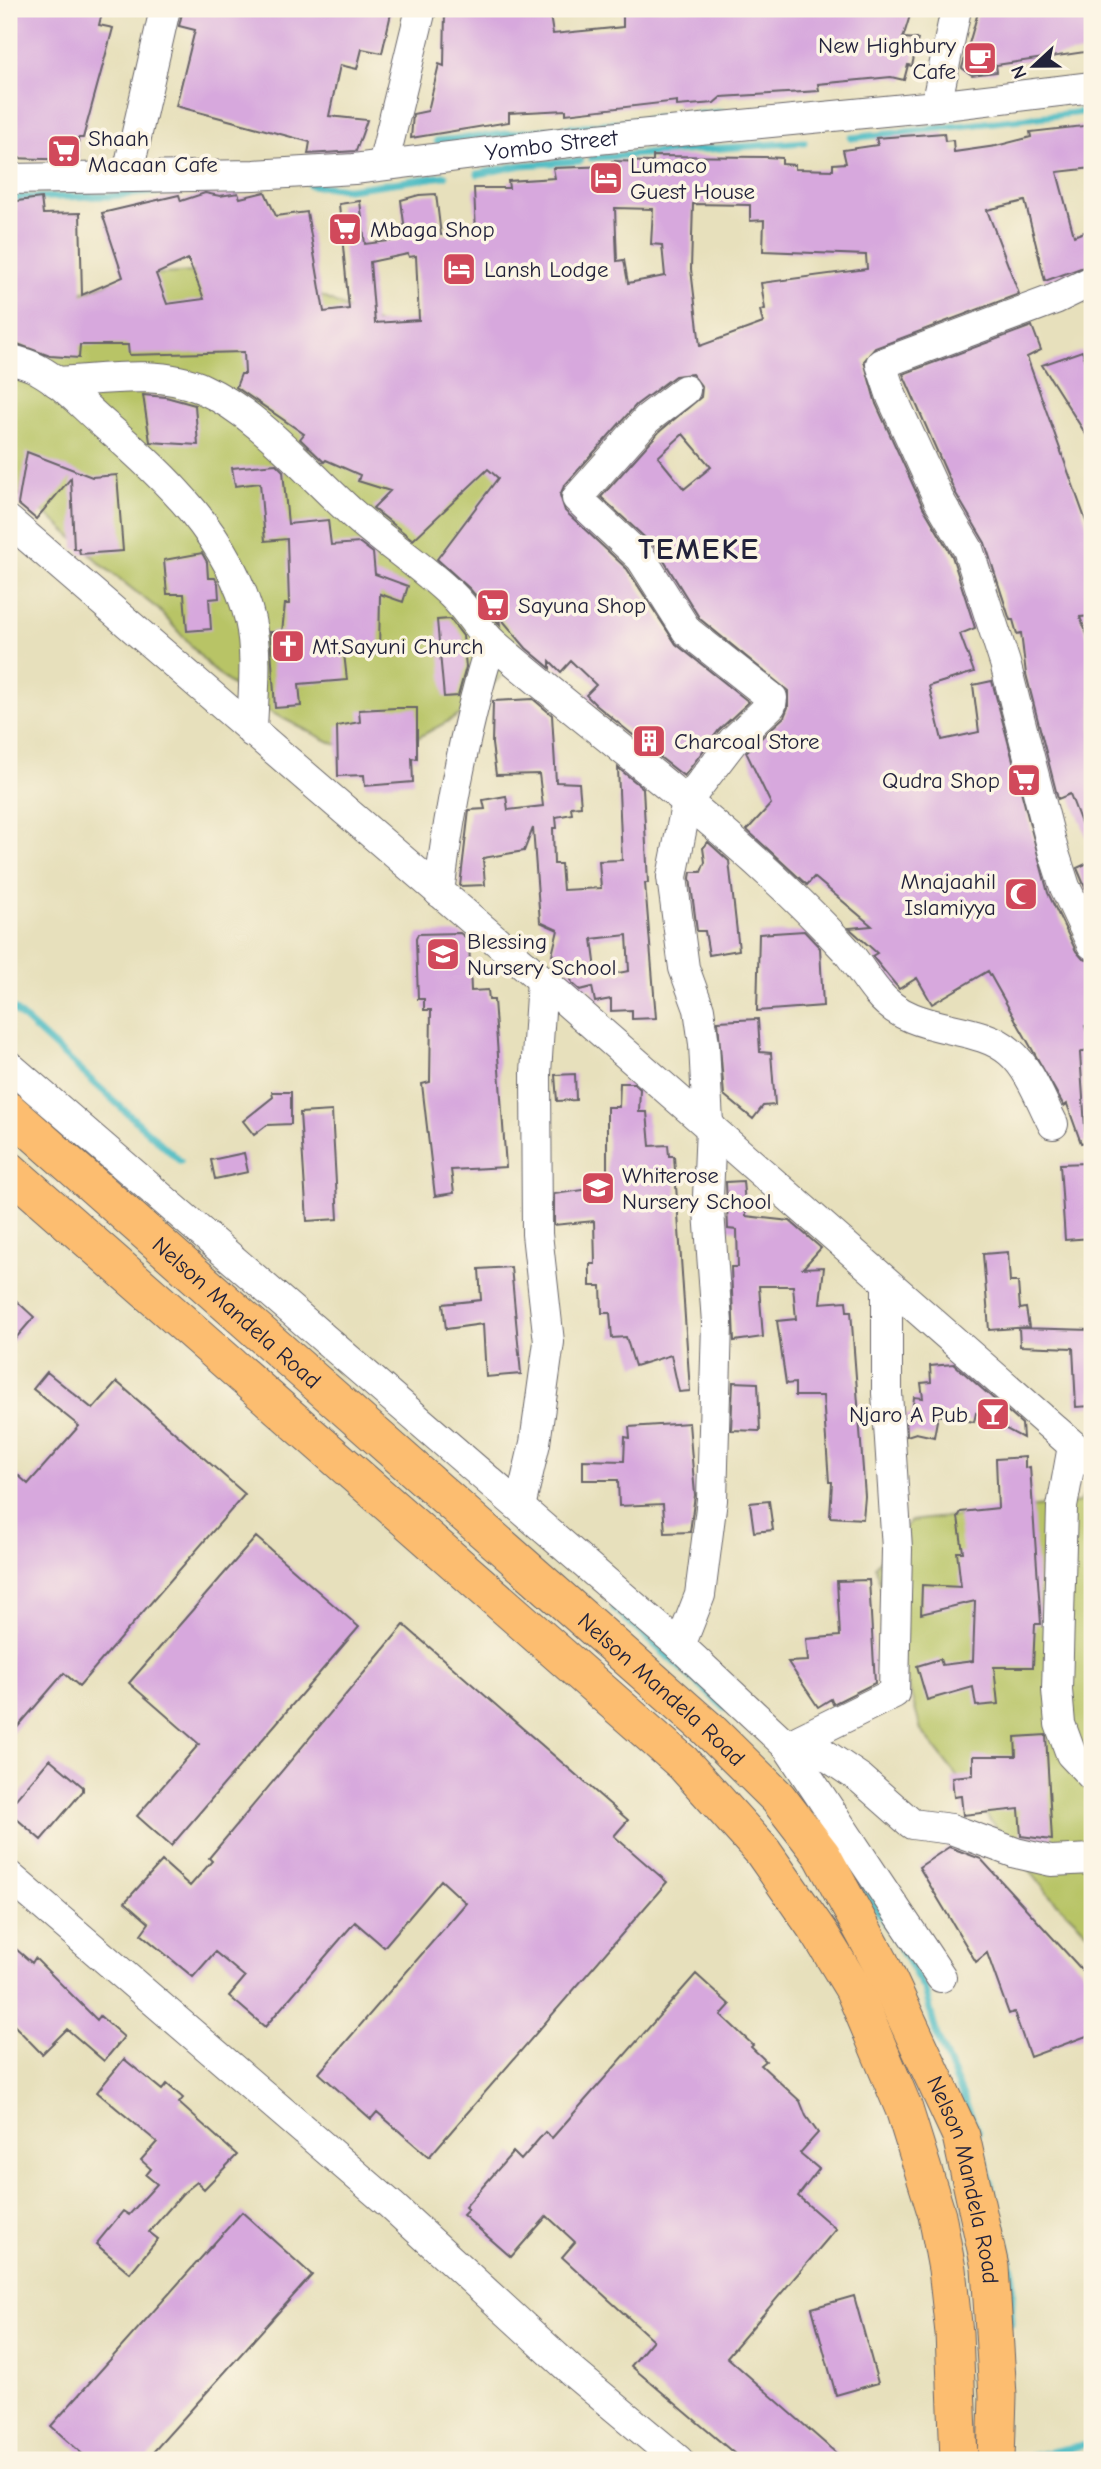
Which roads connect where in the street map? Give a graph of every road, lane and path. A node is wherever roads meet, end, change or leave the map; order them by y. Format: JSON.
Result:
{"nodes":[{"id":1,"x":165,"y":9,"type":"edge"},
{"id":2,"x":421,"y":9,"type":"edge"},
{"id":3,"x":956,"y":9,"type":"edge"},
{"id":4,"x":1092,"y":87,"type":"edge"},
{"id":5,"x":936,"y":106,"type":"junction"},
{"id":6,"x":383,"y":165,"type":"junction"},
{"id":7,"x":127,"y":177,"type":"junction"},
{"id":8,"x":9,"y":179,"type":"edge"},
{"id":9,"x":1092,"y":281,"type":"edge"},
{"id":10,"x":9,"y":359,"type":"edge"},
{"id":11,"x":56,"y":382,"type":"junction"},
{"id":12,"x":685,"y":390,"type":"dead end"},
{"id":13,"x":9,"y":521,"type":"edge"},
{"id":14,"x":491,"y":642,"type":"junction"},
{"id":15,"x":252,"y":732,"type":"junction"},
{"id":16,"x":687,"y":801,"type":"junction"},
{"id":17,"x":439,"y":892,"type":"junction"},
{"id":18,"x":1092,"y":944,"type":"edge"},
{"id":19,"x":542,"y":980,"type":"junction"},
{"id":20,"x":9,"y":1066,"type":"edge"},
{"id":21,"x":9,"y":1111,"type":"edge"},
{"id":22,"x":1053,"y":1124,"type":"dead end"},
{"id":23,"x":709,"y":1126,"type":"junction"},
{"id":24,"x":9,"y":1170,"type":"edge"},
{"id":25,"x":887,"y":1284,"type":"junction"},
{"id":26,"x":1083,"y":1454,"type":"edge"},
{"id":27,"x":520,"y":1507,"type":"junction"},
{"id":28,"x":680,"y":1646,"type":"junction"},
{"id":29,"x":795,"y":1743,"type":"junction"},
{"id":30,"x":1092,"y":1776,"type":"edge"},
{"id":31,"x":1092,"y":1859,"type":"edge"},
{"id":32,"x":9,"y":1876,"type":"edge"},
{"id":33,"x":941,"y":1978,"type":"dead end"},
{"id":34,"x":678,"y":2460,"type":"edge"},
{"id":35,"x":961,"y":2460,"type":"edge"},
{"id":36,"x":996,"y":2460,"type":"edge"}],
"edges":[{"from":1,"to":7,"type":"street"},
{"from":2,"to":6,"type":"street"},
{"from":3,"to":5,"type":"street"},
{"from":4,"to":5,"type":"street","name":"Yombo Street"},
{"from":5,"to":6,"type":"street","name":"Yombo Street"},
{"from":6,"to":7,"type":"street","name":"Yombo Street"},
{"from":7,"to":8,"type":"street","name":"Yombo Street"},
{"from":9,"to":18,"type":"street"},
{"from":10,"to":11,"type":"street"},
{"from":11,"to":14,"type":"street"},
{"from":11,"to":15,"type":"street"},
{"from":12,"to":16,"type":"street"},
{"from":13,"to":15,"type":"street"},
{"from":14,"to":16,"type":"street"},
{"from":14,"to":17,"type":"street"},
{"from":15,"to":17,"type":"street"},
{"from":16,"to":22,"type":"street"},
{"from":16,"to":23,"type":"street"},
{"from":17,"to":19,"type":"street"},
{"from":19,"to":23,"type":"street"},
{"from":19,"to":27,"type":"street"},
{"from":20,"to":27,"type":"street"},
{"from":21,"to":36,"type":"main road","name":"Nelson Mandela Road"},
{"from":23,"to":25,"type":"street"},
{"from":23,"to":28,"type":"street"},
{"from":24,"to":35,"type":"main road","name":"Nelson Mandela Road"},
{"from":25,"to":26,"type":"street"},
{"from":25,"to":29,"type":"street"},
{"from":26,"to":30,"type":"street"},
{"from":27,"to":28,"type":"street"},
{"from":28,"to":29,"type":"street"},
{"from":29,"to":31,"type":"street"},
{"from":29,"to":33,"type":"street"},
{"from":32,"to":34,"type":"street"}]}
